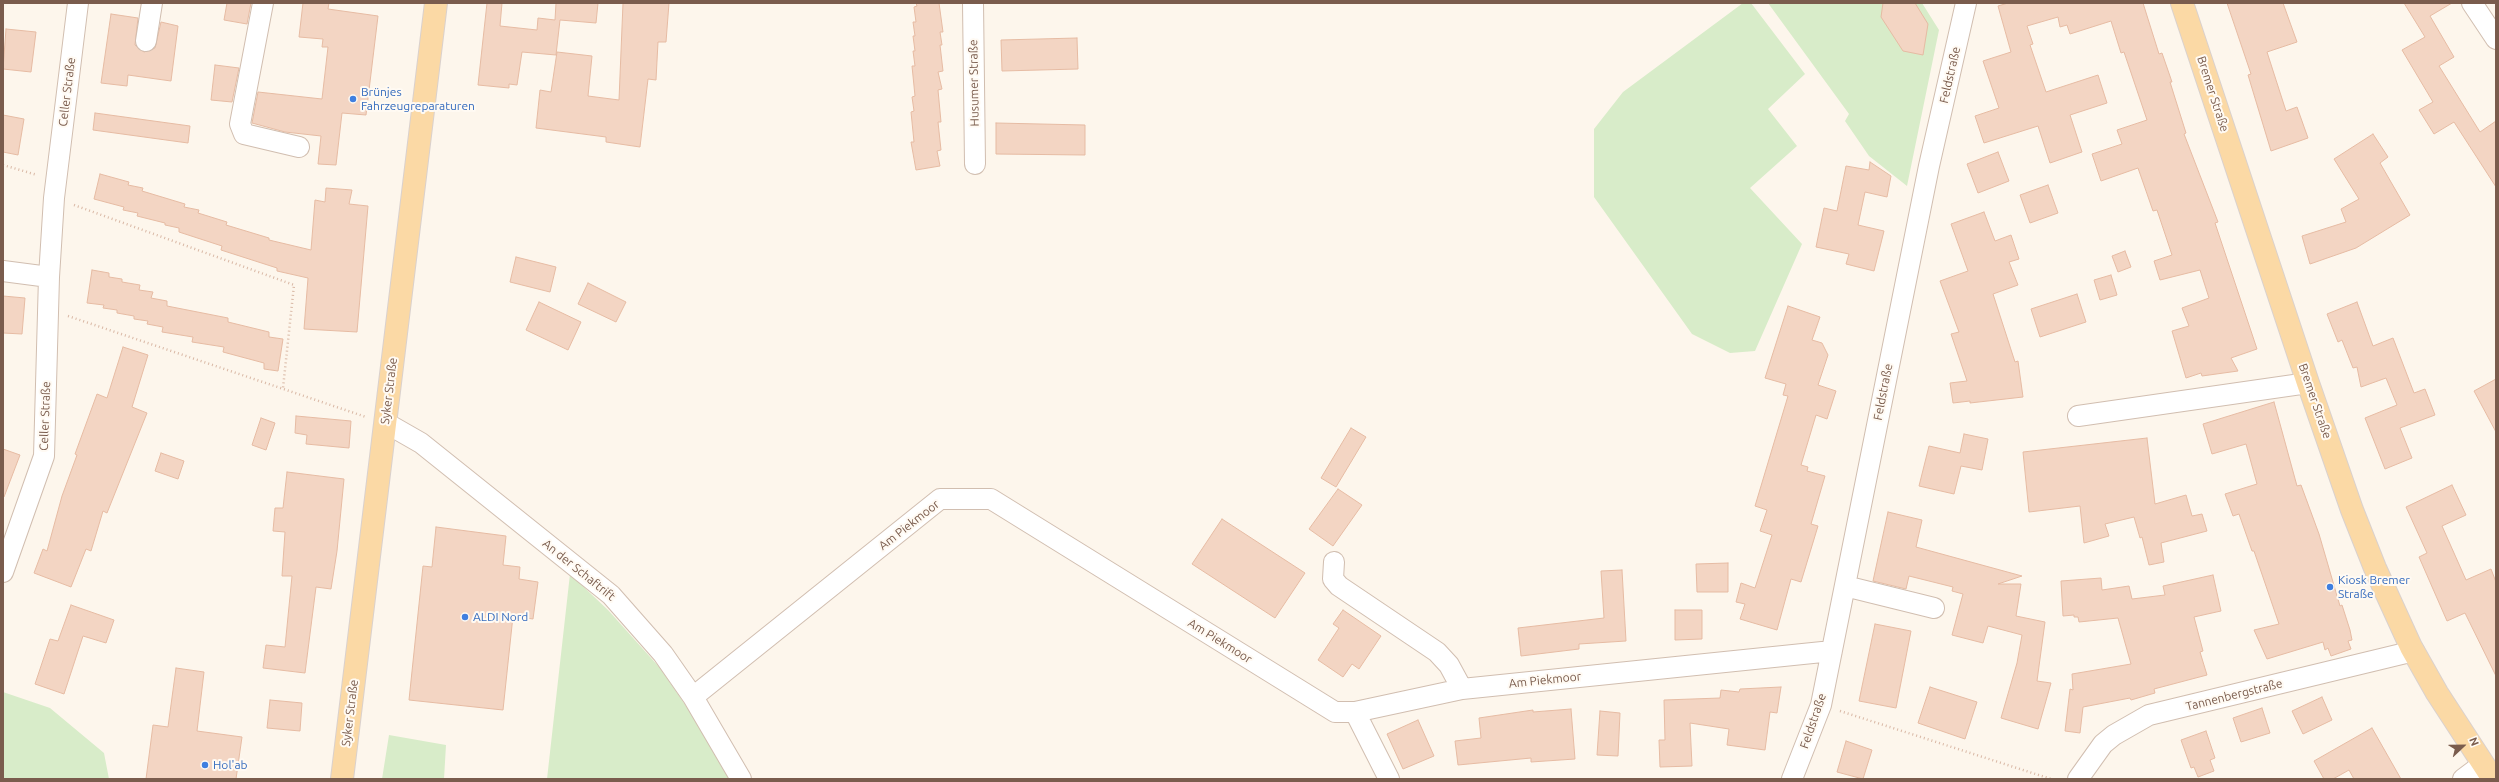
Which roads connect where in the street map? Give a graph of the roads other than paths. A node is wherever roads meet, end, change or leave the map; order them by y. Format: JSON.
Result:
{"nodes":[{"id":1,"x":78,"y":3,"type":"edge"},
{"id":2,"x":152,"y":3,"type":"edge"},
{"id":3,"x":263,"y":3,"type":"edge"},
{"id":4,"x":436,"y":3,"type":"edge"},
{"id":5,"x":973,"y":3,"type":"edge"},
{"id":6,"x":1966,"y":3,"type":"edge"},
{"id":7,"x":2182,"y":3,"type":"edge"},
{"id":8,"x":2472,"y":3,"type":"edge"},
{"id":9,"x":2496,"y":39,"type":"edge"},
{"id":10,"x":146,"y":41,"type":"dead end"},
{"id":11,"x":299,"y":146,"type":"dead end"},
{"id":12,"x":975,"y":164,"type":"dead end"},
{"id":13,"x":3,"y":271,"type":"edge"},
{"id":14,"x":49,"y":277,"type":"junction"},
{"id":15,"x":2308,"y":383,"type":"junction"},
{"id":16,"x":2078,"y":416,"type":"dead end"},
{"id":17,"x":386,"y":423,"type":"junction"},
{"id":18,"x":1334,"y":562,"type":"dead end"},
{"id":19,"x":3,"y":572,"type":"edge"},
{"id":20,"x":1845,"y":586,"type":"junction"},
{"id":21,"x":1934,"y":608,"type":"dead end"},
{"id":22,"x":1832,"y":651,"type":"junction"},
{"id":23,"x":2414,"y":651,"type":"junction"},
{"id":24,"x":1462,"y":689,"type":"junction"},
{"id":25,"x":694,"y":697,"type":"junction"},
{"id":26,"x":1355,"y":712,"type":"junction"},
{"id":27,"x":2488,"y":772,"type":"edge"},
{"id":28,"x":342,"y":779,"type":"edge"},
{"id":29,"x":742,"y":779,"type":"edge"},
{"id":30,"x":1389,"y":779,"type":"edge"},
{"id":31,"x":1792,"y":779,"type":"edge"},
{"id":32,"x":2078,"y":779,"type":"edge"},
{"id":33,"x":2463,"y":779,"type":"edge"}],
"edges":[{"from":1,"to":14,"type":"street","name":"Celler Straße"},
{"from":2,"to":10,"type":"street"},
{"from":3,"to":11,"type":"street"},
{"from":4,"to":17,"type":"main road","name":"Syker Straße"},
{"from":5,"to":12,"type":"street","name":"Husumer Straße"},
{"from":6,"to":20,"type":"street","name":"Feldstraße"},
{"from":7,"to":15,"type":"main road","name":"Bremer Straße"},
{"from":8,"to":9,"type":"street"},
{"from":13,"to":14,"type":"street"},
{"from":14,"to":19,"type":"street","name":"Celler Straße"},
{"from":15,"to":16,"type":"street"},
{"from":15,"to":23,"type":"main road","name":"Bremer Straße"},
{"from":17,"to":25,"type":"street","name":"An der Schaftrift"},
{"from":17,"to":28,"type":"main road","name":"Syker Straße"},
{"from":18,"to":24,"type":"street"},
{"from":20,"to":21,"type":"street"},
{"from":20,"to":22,"type":"street","name":"Feldstraße"},
{"from":22,"to":24,"type":"street","name":"Am Piekmoor"},
{"from":22,"to":31,"type":"street","name":"Feldstraße"},
{"from":23,"to":27,"type":"main road","name":"Bremer Straße"},
{"from":23,"to":32,"type":"street","name":"Tannenbergstraße"},
{"from":24,"to":26,"type":"street","name":"Am Piekmoor"},
{"from":25,"to":26,"type":"street","name":"Am Piekmoor"},
{"from":25,"to":29,"type":"street","name":"An der Schaftrift"},
{"from":26,"to":30,"type":"street"},
{"from":27,"to":33,"type":"street"}]}
